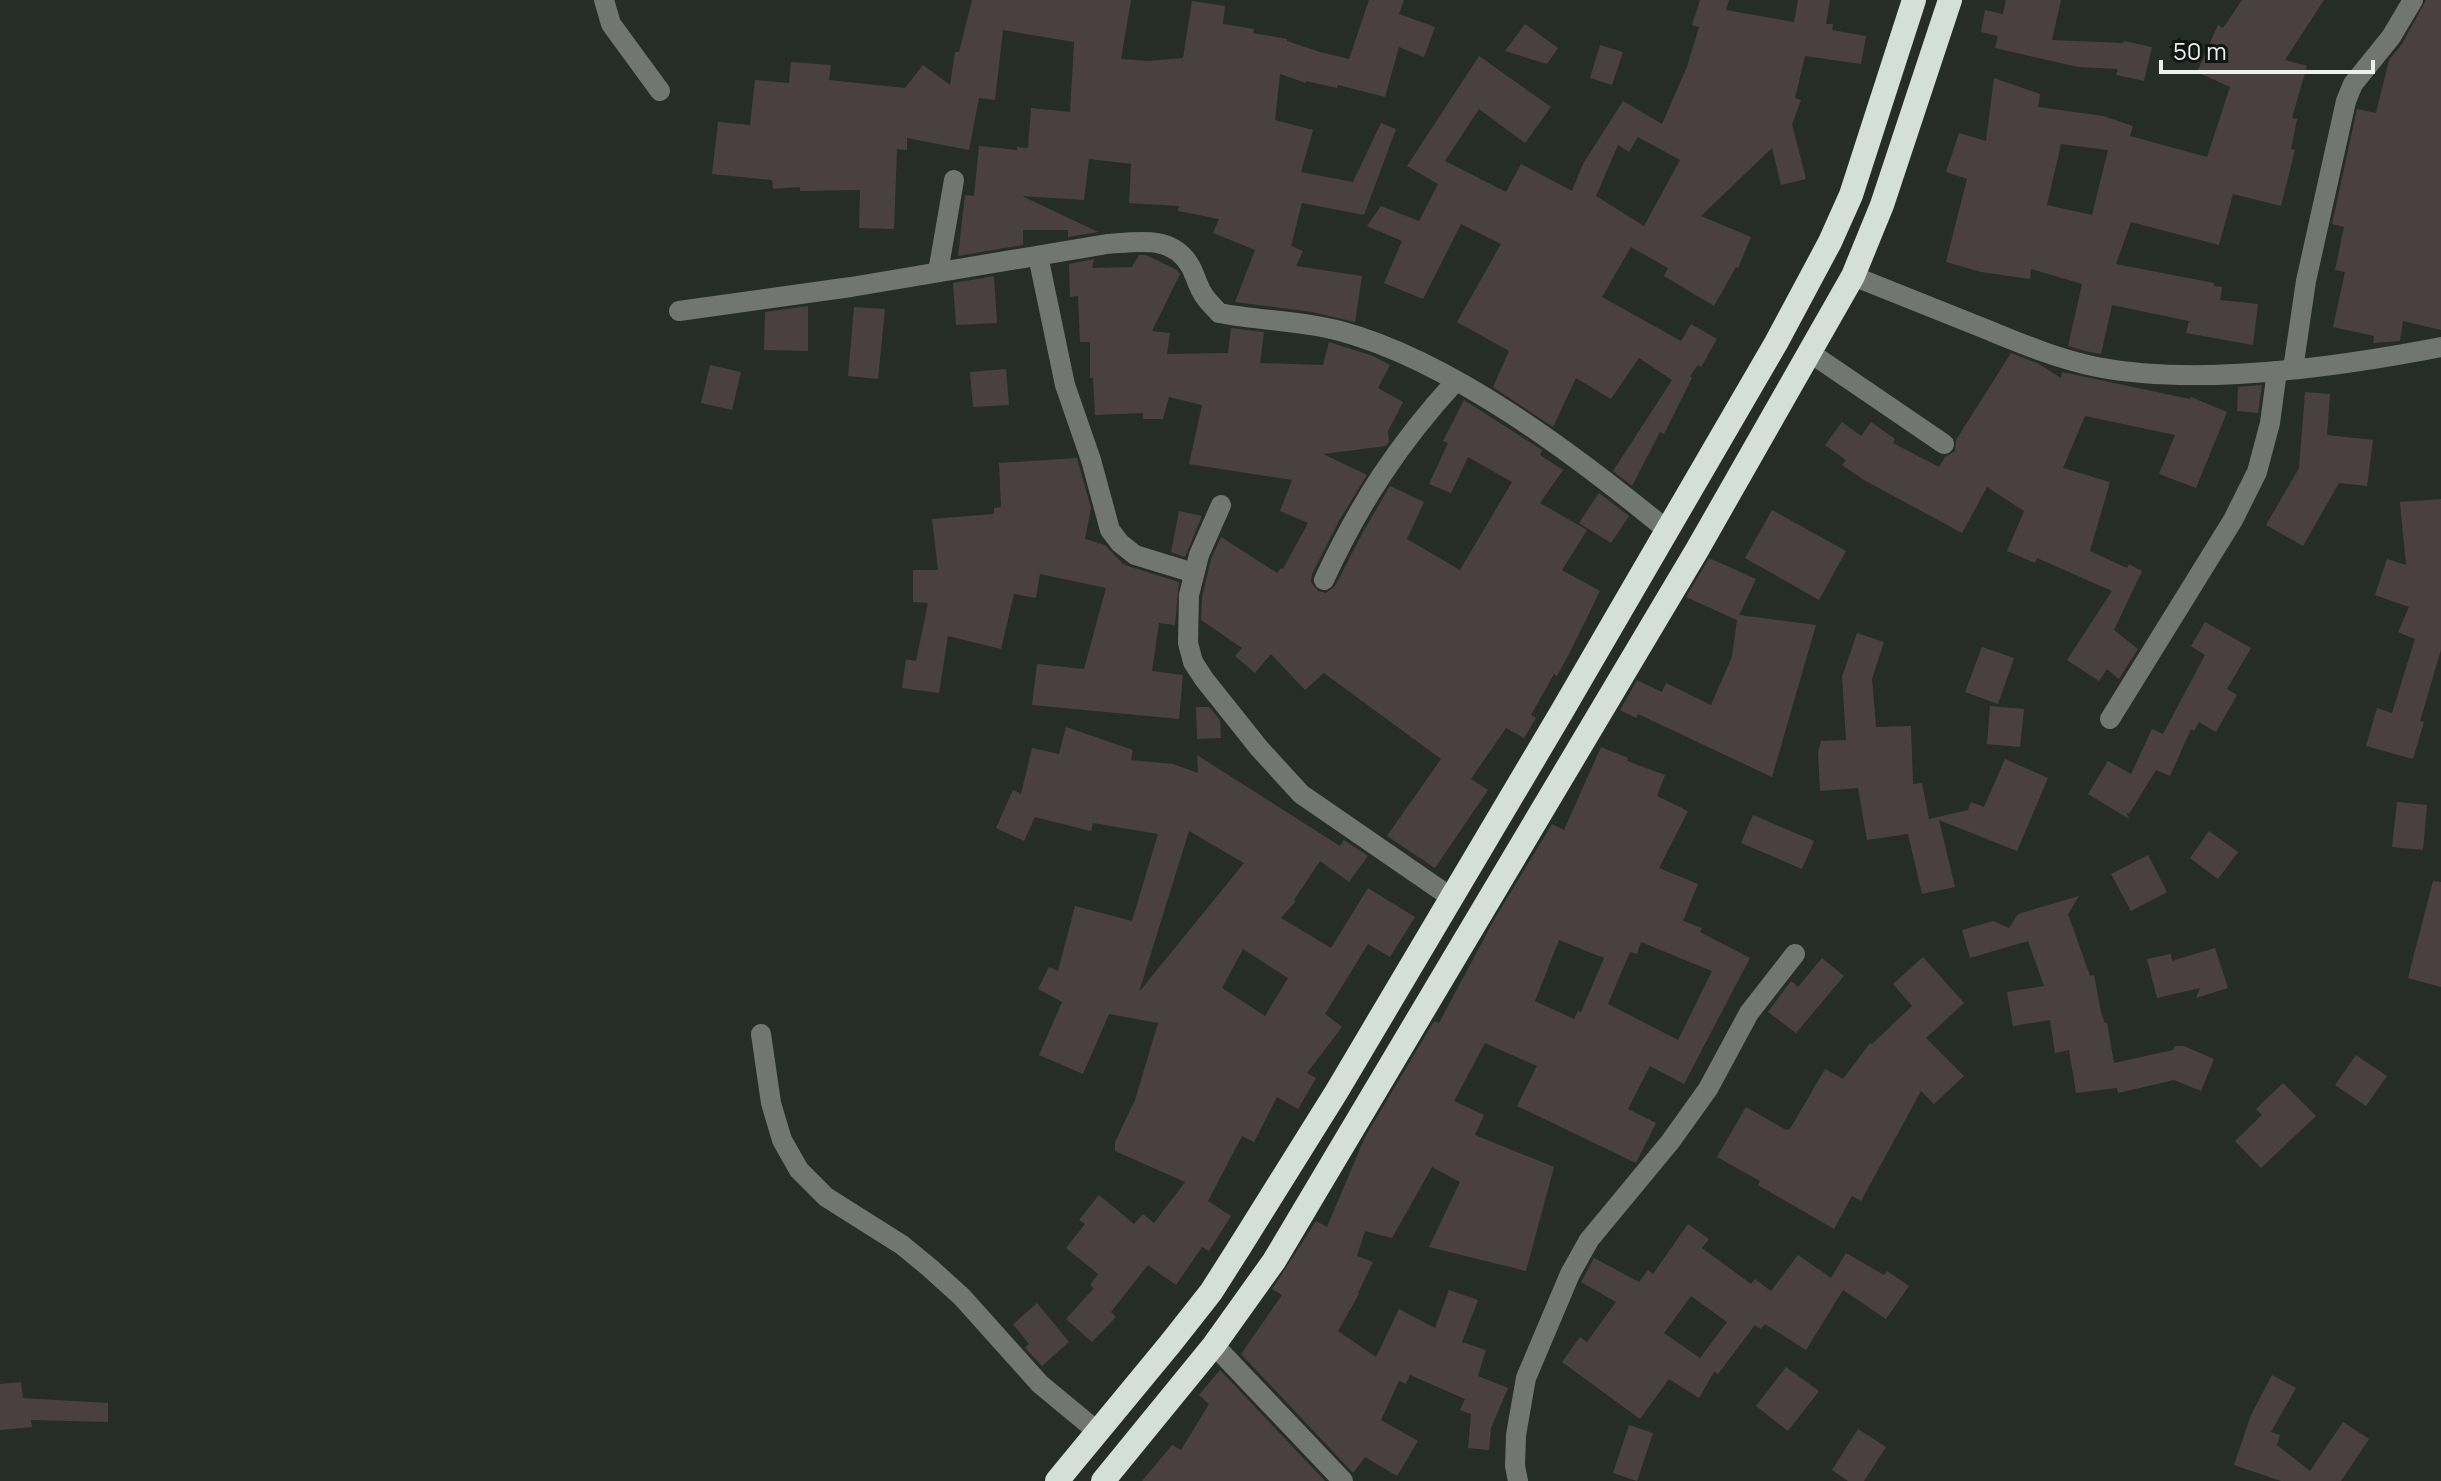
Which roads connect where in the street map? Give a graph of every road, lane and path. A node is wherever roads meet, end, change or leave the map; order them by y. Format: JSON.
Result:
{"nodes":[{"id":1,"x":604,"y":0,"type":"edge"},
{"id":2,"x":1914,"y":0,"type":"edge"},
{"id":3,"x":1950,"y":0,"type":"edge"},
{"id":4,"x":2413,"y":0,"type":"edge"},
{"id":5,"x":660,"y":91,"type":"dead end"},
{"id":6,"x":954,"y":180,"type":"dead end"},
{"id":7,"x":1038,"y":256,"type":"junction"},
{"id":8,"x":938,"y":272,"type":"junction"},
{"id":9,"x":1853,"y":276,"type":"junction"},
{"id":10,"x":679,"y":311,"type":"dead end"},
{"id":11,"x":2441,"y":347,"type":"edge"},
{"id":12,"x":1809,"y":352,"type":"junction"},
{"id":13,"x":2285,"y":370,"type":"junction"},
{"id":14,"x":1455,"y":382,"type":"junction"},
{"id":15,"x":1944,"y":444,"type":"dead end"},
{"id":16,"x":1221,"y":505,"type":"dead end"},
{"id":17,"x":1667,"y":530,"type":"junction"},
{"id":18,"x":1194,"y":573,"type":"junction"},
{"id":19,"x":1324,"y":580,"type":"dead end"},
{"id":20,"x":1561,"y":713,"type":"junction"},
{"id":21,"x":2110,"y":719,"type":"dead end"},
{"id":22,"x":1591,"y":731,"type":"junction"},
{"id":23,"x":1452,"y":898,"type":"junction"},
{"id":24,"x":1795,"y":954,"type":"dead end"},
{"id":25,"x":761,"y":1034,"type":"dead end"},
{"id":26,"x":1214,"y":1345,"type":"junction"},
{"id":27,"x":1098,"y":1432,"type":"junction"},
{"id":28,"x":1057,"y":1481,"type":"edge"},
{"id":29,"x":1103,"y":1481,"type":"edge"},
{"id":30,"x":1343,"y":1481,"type":"edge"},
{"id":31,"x":1518,"y":1481,"type":"edge"}],
"edges":[{"from":1,"to":5,"type":"street"},
{"from":2,"to":17,"type":"highway"},
{"from":3,"to":9,"type":"highway"},
{"from":4,"to":13,"type":"street"},
{"from":6,"to":8,"type":"street"},
{"from":7,"to":8,"type":"street"},
{"from":7,"to":14,"type":"street"},
{"from":7,"to":18,"type":"street"},
{"from":8,"to":10,"type":"street"},
{"from":9,"to":12,"type":"highway"},
{"from":9,"to":13,"type":"street"},
{"from":11,"to":13,"type":"street"},
{"from":12,"to":15,"type":"street"},
{"from":12,"to":22,"type":"highway"},
{"from":13,"to":21,"type":"street"},
{"from":14,"to":17,"type":"street"},
{"from":14,"to":19,"type":"street"},
{"from":16,"to":18,"type":"street"},
{"from":17,"to":20,"type":"highway"},
{"from":18,"to":23,"type":"street"},
{"from":20,"to":22,"type":"highway"},
{"from":20,"to":23,"type":"highway"},
{"from":22,"to":26,"type":"highway"},
{"from":23,"to":27,"type":"highway"},
{"from":24,"to":31,"type":"street"},
{"from":25,"to":27,"type":"street"},
{"from":26,"to":29,"type":"highway"},
{"from":26,"to":30,"type":"street"},
{"from":27,"to":28,"type":"highway"}]}
